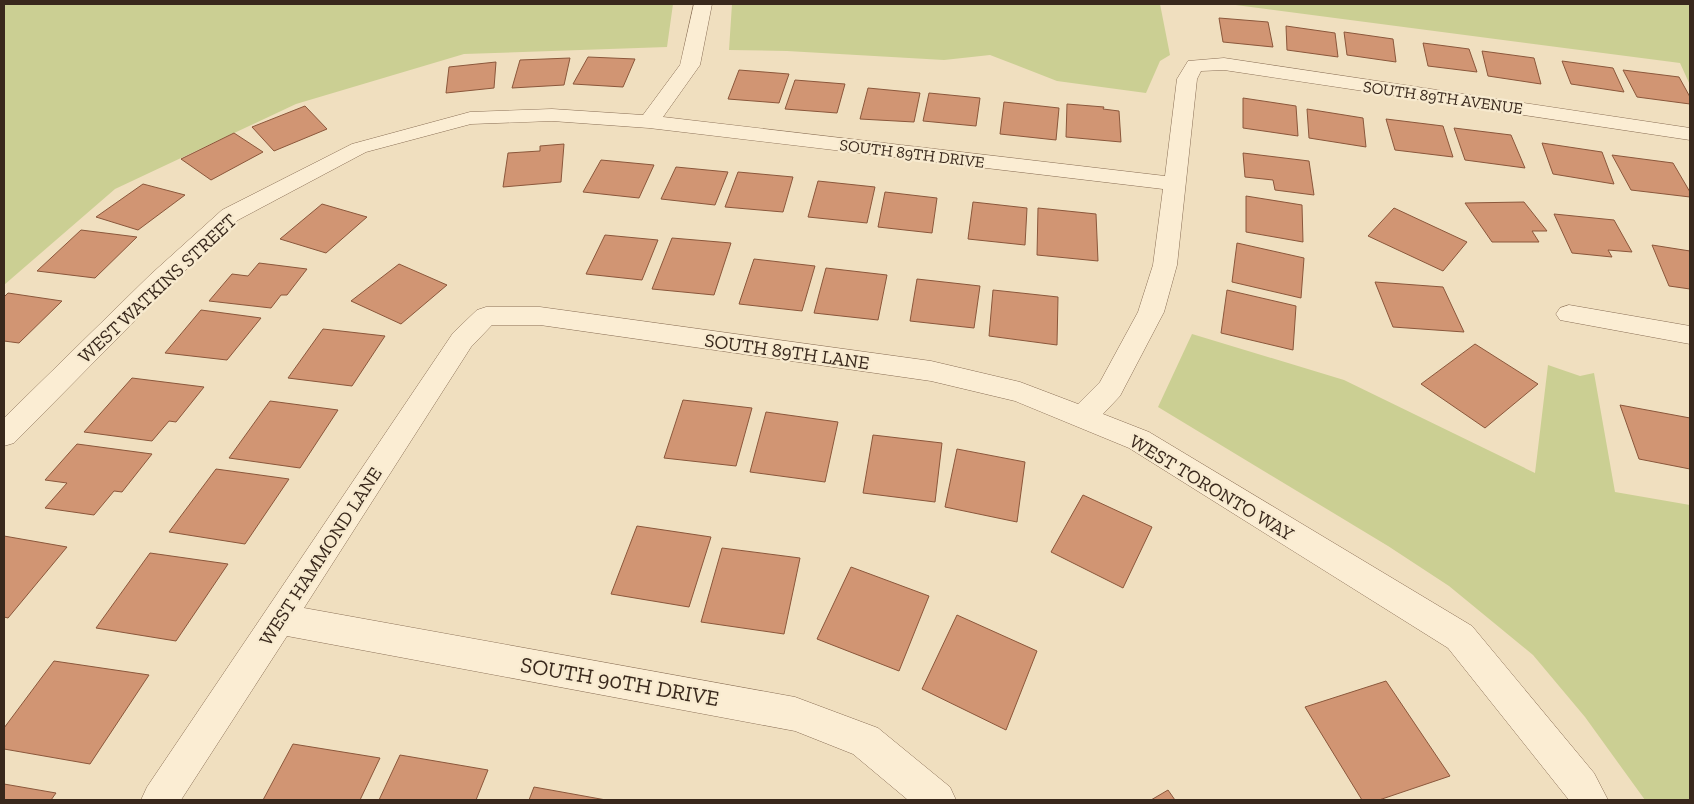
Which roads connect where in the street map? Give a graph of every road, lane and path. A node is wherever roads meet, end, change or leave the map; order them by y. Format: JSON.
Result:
{"nodes":[{"id":1,"x":703,"y":4,"type":"edge"},
{"id":2,"x":650,"y":122,"type":"junction"},
{"id":3,"x":1690,"y":134,"type":"edge"},
{"id":4,"x":1174,"y":184,"type":"junction"},
{"id":5,"x":1568,"y":314,"type":"dead end"},
{"id":6,"x":486,"y":316,"type":"joint"},
{"id":7,"x":1690,"y":335,"type":"edge"},
{"id":8,"x":1082,"y":417,"type":"junction"},
{"id":9,"x":4,"y":435,"type":"edge"},
{"id":10,"x":279,"y":619,"type":"junction"},
{"id":11,"x":160,"y":800,"type":"edge"},
{"id":12,"x":937,"y":800,"type":"edge"},
{"id":13,"x":1589,"y":800,"type":"edge"}],
"edges":[{"from":1,"to":2,"type":"street"},
{"from":2,"to":4,"type":"street","name":"SOUTH 89TH DRIVE"},
{"from":2,"to":9,"type":"street","name":"WEST WATKINS STREET"},
{"from":3,"to":4,"type":"street","name":"SOUTH 89TH AVENUE"},
{"from":4,"to":8,"type":"street"},
{"from":5,"to":7,"type":"street"},
{"from":6,"to":8,"type":"street","name":"SOUTH 89TH LANE"},
{"from":6,"to":10,"type":"street","name":"WEST HAMMOND LANE"},
{"from":8,"to":13,"type":"street","name":"WEST TORONTO WAY"},
{"from":10,"to":11,"type":"street","name":"WEST HAMMOND LANE"},
{"from":10,"to":12,"type":"street","name":"SOUTH 90TH DRIVE"}]}
